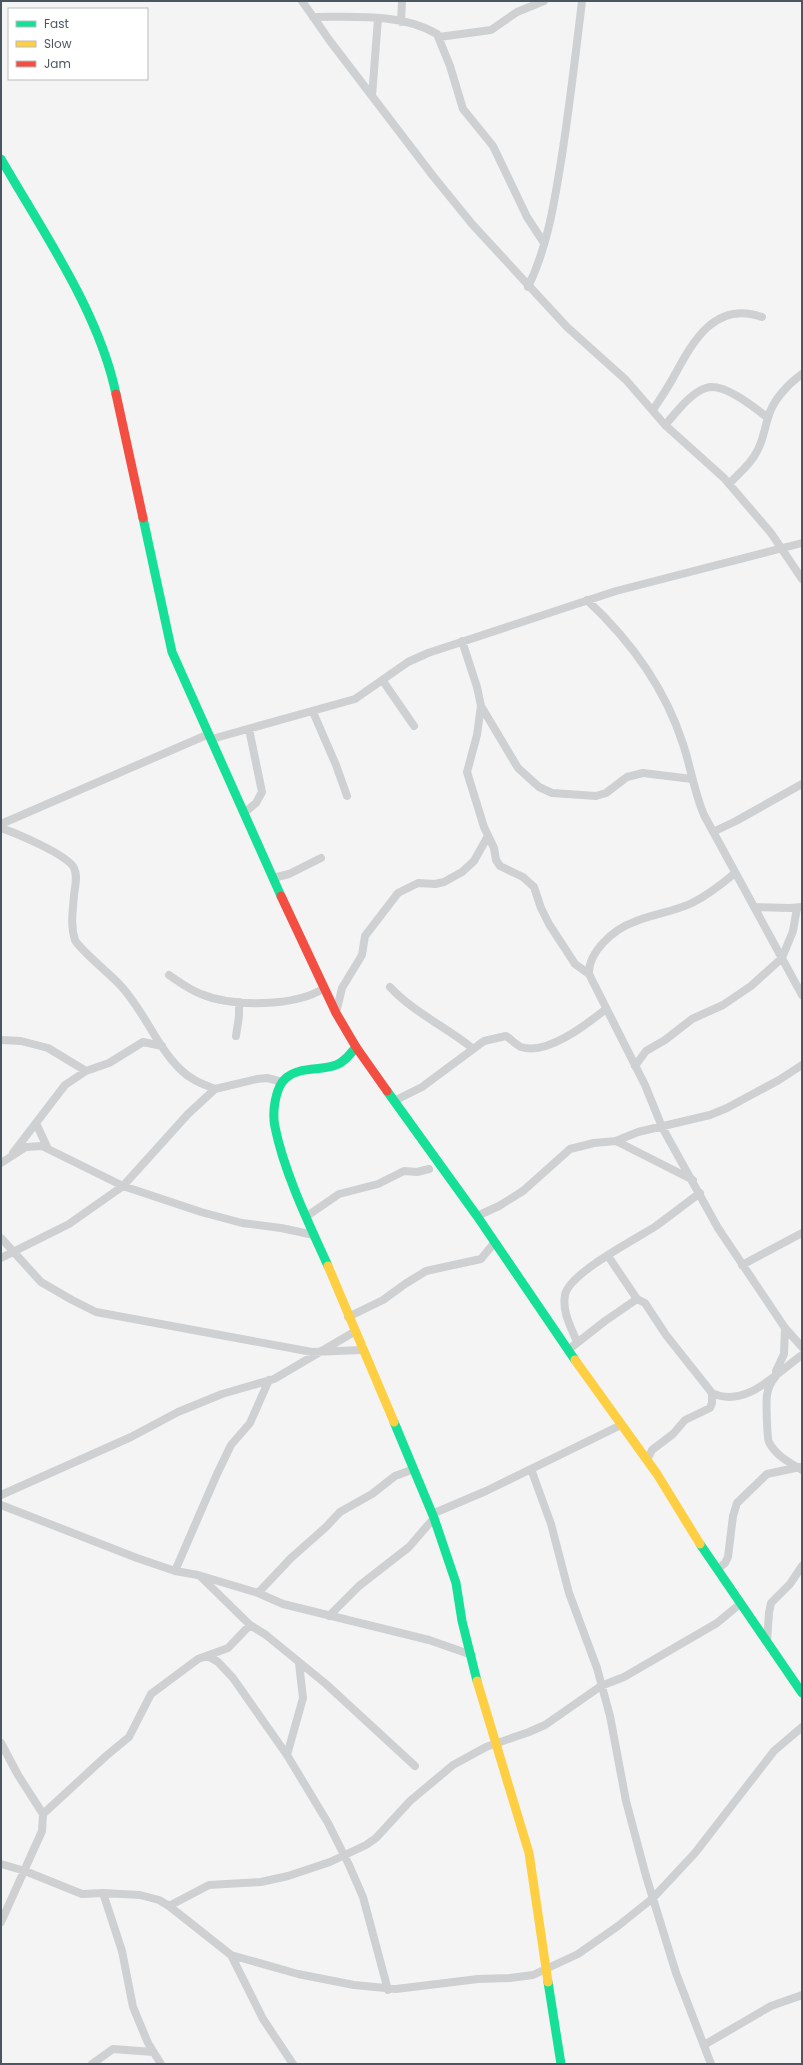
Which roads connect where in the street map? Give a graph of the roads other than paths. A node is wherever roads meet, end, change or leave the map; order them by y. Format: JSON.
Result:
{"nodes":[{"id":1,"x":302,"y":1,"type":"edge"},
{"id":2,"x":402,"y":1,"type":"edge"},
{"id":3,"x":544,"y":1,"type":"edge"},
{"id":4,"x":582,"y":1,"type":"edge"},
{"id":5,"x":313,"y":17,"type":"junction"},
{"id":6,"x":378,"y":19,"type":"junction"},
{"id":7,"x":402,"y":22,"type":"junction"},
{"id":8,"x":439,"y":37,"type":"junction"},
{"id":9,"x":372,"y":96,"type":"junction"},
{"id":10,"x":1,"y":160,"type":"edge"},
{"id":11,"x":544,"y":243,"type":"junction"},
{"id":12,"x":528,"y":287,"type":"junction"},
{"id":13,"x":762,"y":317,"type":"dead end"},
{"id":14,"x":802,"y":374,"type":"edge"},
{"id":15,"x":654,"y":410,"type":"junction"},
{"id":16,"x":768,"y":418,"type":"junction"},
{"id":17,"x":665,"y":425,"type":"junction"},
{"id":18,"x":729,"y":484,"type":"junction"},
{"id":19,"x":802,"y":543,"type":"edge"},
{"id":20,"x":781,"y":547,"type":"junction"},
{"id":21,"x":802,"y":579,"type":"edge"},
{"id":22,"x":587,"y":600,"type":"junction"},
{"id":23,"x":462,"y":641,"type":"junction"},
{"id":24,"x":383,"y":681,"type":"junction"},
{"id":25,"x":480,"y":706,"type":"junction"},
{"id":26,"x":313,"y":712,"type":"junction"},
{"id":27,"x":414,"y":726,"type":"dead end"},
{"id":28,"x":249,"y":729,"type":"junction"},
{"id":29,"x":211,"y":736,"type":"junction"},
{"id":30,"x":692,"y":780,"type":"junction"},
{"id":31,"x":802,"y":784,"type":"edge"},
{"id":32,"x":347,"y":796,"type":"dead end"},
{"id":33,"x":244,"y":813,"type":"junction"},
{"id":34,"x":1,"y":824,"type":"edge"},
{"id":35,"x":1,"y":828,"type":"edge"},
{"id":36,"x":713,"y":832,"type":"junction"},
{"id":37,"x":488,"y":836,"type":"junction"},
{"id":38,"x":321,"y":858,"type":"dead end"},
{"id":39,"x":735,"y":873,"type":"junction"},
{"id":40,"x":273,"y":878,"type":"junction"},
{"id":41,"x":754,"y":907,"type":"junction"},
{"id":42,"x":799,"y":907,"type":"edge"},
{"id":43,"x":782,"y":958,"type":"junction"},
{"id":44,"x":590,"y":974,"type":"junction"},
{"id":45,"x":169,"y":976,"type":"dead end"},
{"id":46,"x":390,"y":987,"type":"dead end"},
{"id":47,"x":324,"y":988,"type":"junction"},
{"id":48,"x":802,"y":995,"type":"edge"},
{"id":49,"x":239,"y":1002,"type":"junction"},
{"id":50,"x":606,"y":1009,"type":"junction"},
{"id":51,"x":336,"y":1013,"type":"junction"},
{"id":52,"x":154,"y":1033,"type":"junction"},
{"id":53,"x":236,"y":1036,"type":"dead end"},
{"id":54,"x":1,"y":1040,"type":"edge"},
{"id":55,"x":145,"y":1041,"type":"junction"},
{"id":56,"x":162,"y":1046,"type":"junction"},
{"id":57,"x":356,"y":1047,"type":"junction"},
{"id":58,"x":472,"y":1048,"type":"junction"},
{"id":59,"x":802,"y":1065,"type":"edge"},
{"id":60,"x":635,"y":1066,"type":"junction"},
{"id":61,"x":86,"y":1071,"type":"junction"},
{"id":62,"x":283,"y":1082,"type":"junction"},
{"id":63,"x":215,"y":1089,"type":"junction"},
{"id":64,"x":394,"y":1101,"type":"junction"},
{"id":65,"x":36,"y":1123,"type":"junction"},
{"id":66,"x":662,"y":1127,"type":"junction"},
{"id":67,"x":616,"y":1141,"type":"junction"},
{"id":68,"x":47,"y":1147,"type":"junction"},
{"id":69,"x":11,"y":1157,"type":"junction"},
{"id":70,"x":1,"y":1163,"type":"edge"},
{"id":71,"x":429,"y":1169,"type":"dead end"},
{"id":72,"x":693,"y":1180,"type":"junction"},
{"id":73,"x":123,"y":1186,"type":"junction"},
{"id":74,"x":700,"y":1193,"type":"junction"},
{"id":75,"x":306,"y":1216,"type":"junction"},
{"id":76,"x":477,"y":1216,"type":"junction"},
{"id":77,"x":802,"y":1234,"type":"edge"},
{"id":78,"x":314,"y":1235,"type":"junction"},
{"id":79,"x":1,"y":1238,"type":"edge"},
{"id":80,"x":495,"y":1242,"type":"junction"},
{"id":81,"x":14,"y":1252,"type":"junction"},
{"id":82,"x":608,"y":1256,"type":"junction"},
{"id":83,"x":1,"y":1258,"type":"edge"},
{"id":84,"x":742,"y":1265,"type":"junction"},
{"id":85,"x":637,"y":1299,"type":"junction"},
{"id":86,"x":348,"y":1317,"type":"junction"},
{"id":87,"x":785,"y":1328,"type":"junction"},
{"id":88,"x":354,"y":1332,"type":"junction"},
{"id":89,"x":577,"y":1342,"type":"junction"},
{"id":90,"x":802,"y":1347,"type":"edge"},
{"id":91,"x":363,"y":1350,"type":"junction"},
{"id":92,"x":568,"y":1350,"type":"junction"},
{"id":93,"x":319,"y":1353,"type":"junction"},
{"id":94,"x":802,"y":1355,"type":"edge"},
{"id":95,"x":776,"y":1376,"type":"junction"},
{"id":96,"x":269,"y":1380,"type":"junction"},
{"id":97,"x":712,"y":1394,"type":"junction"},
{"id":98,"x":621,"y":1425,"type":"junction"},
{"id":99,"x":647,"y":1460,"type":"junction"},
{"id":100,"x":800,"y":1468,"type":"edge"},
{"id":101,"x":414,"y":1469,"type":"junction"},
{"id":102,"x":531,"y":1469,"type":"junction"},
{"id":103,"x":1,"y":1495,"type":"edge"},
{"id":104,"x":1,"y":1505,"type":"edge"},
{"id":105,"x":433,"y":1516,"type":"junction"},
{"id":106,"x":802,"y":1566,"type":"edge"},
{"id":107,"x":718,"y":1569,"type":"junction"},
{"id":108,"x":175,"y":1571,"type":"junction"},
{"id":109,"x":198,"y":1575,"type":"junction"},
{"id":110,"x":258,"y":1593,"type":"junction"},
{"id":111,"x":741,"y":1603,"type":"junction"},
{"id":112,"x":329,"y":1616,"type":"junction"},
{"id":113,"x":250,"y":1624,"type":"junction"},
{"id":114,"x":768,"y":1642,"type":"junction"},
{"id":115,"x":472,"y":1655,"type":"junction"},
{"id":116,"x":208,"y":1656,"type":"junction"},
{"id":117,"x":300,"y":1663,"type":"junction"},
{"id":118,"x":601,"y":1686,"type":"junction"},
{"id":119,"x":802,"y":1693,"type":"edge"},
{"id":120,"x":802,"y":1727,"type":"edge"},
{"id":121,"x":1,"y":1743,"type":"edge"},
{"id":122,"x":496,"y":1744,"type":"junction"},
{"id":123,"x":286,"y":1755,"type":"junction"},
{"id":124,"x":415,"y":1766,"type":"dead end"},
{"id":125,"x":43,"y":1814,"type":"junction"},
{"id":126,"x":344,"y":1855,"type":"junction"},
{"id":127,"x":1,"y":1864,"type":"edge"},
{"id":128,"x":25,"y":1871,"type":"junction"},
{"id":129,"x":103,"y":1893,"type":"junction"},
{"id":130,"x":653,"y":1898,"type":"junction"},
{"id":131,"x":169,"y":1906,"type":"junction"},
{"id":132,"x":1,"y":1922,"type":"edge"},
{"id":133,"x":231,"y":1955,"type":"junction"},
{"id":134,"x":547,"y":1970,"type":"junction"},
{"id":135,"x":388,"y":1990,"type":"junction"},
{"id":136,"x":802,"y":1995,"type":"edge"},
{"id":137,"x":704,"y":2045,"type":"junction"},
{"id":138,"x":153,"y":2052,"type":"junction"},
{"id":139,"x":92,"y":2064,"type":"edge"},
{"id":140,"x":161,"y":2064,"type":"edge"},
{"id":141,"x":293,"y":2064,"type":"edge"},
{"id":142,"x":561,"y":2064,"type":"edge"},
{"id":143,"x":711,"y":2064,"type":"edge"}],
"edges":[{"from":1,"to":5,"type":"street"},
{"from":2,"to":7,"type":"street"},
{"from":3,"to":8,"type":"street"},
{"from":4,"to":11,"type":"street"},
{"from":5,"to":6,"type":"street"},
{"from":5,"to":9,"type":"street"},
{"from":6,"to":7,"type":"street"},
{"from":6,"to":9,"type":"street"},
{"from":7,"to":8,"type":"street"},
{"from":8,"to":11,"type":"street"},
{"from":9,"to":12,"type":"street"},
{"from":10,"to":29,"type":"street"},
{"from":11,"to":12,"type":"street"},
{"from":12,"to":15,"type":"street"},
{"from":13,"to":15,"type":"street"},
{"from":14,"to":16,"type":"street"},
{"from":15,"to":17,"type":"street"},
{"from":16,"to":17,"type":"street"},
{"from":16,"to":18,"type":"street"},
{"from":17,"to":18,"type":"street"},
{"from":18,"to":20,"type":"street"},
{"from":19,"to":20,"type":"street"},
{"from":20,"to":21,"type":"street"},
{"from":20,"to":22,"type":"street"},
{"from":22,"to":23,"type":"street"},
{"from":22,"to":30,"type":"street"},
{"from":23,"to":24,"type":"street"},
{"from":23,"to":25,"type":"street"},
{"from":24,"to":26,"type":"street"},
{"from":24,"to":27,"type":"street"},
{"from":25,"to":30,"type":"street"},
{"from":25,"to":37,"type":"street"},
{"from":26,"to":28,"type":"street"},
{"from":26,"to":32,"type":"street"},
{"from":28,"to":29,"type":"street"},
{"from":28,"to":33,"type":"street"},
{"from":29,"to":33,"type":"street"},
{"from":29,"to":34,"type":"street"},
{"from":30,"to":36,"type":"street"},
{"from":31,"to":36,"type":"street"},
{"from":33,"to":40,"type":"street"},
{"from":35,"to":52,"type":"street"},
{"from":36,"to":39,"type":"street"},
{"from":37,"to":44,"type":"street"},
{"from":37,"to":51,"type":"street"},
{"from":38,"to":40,"type":"street"},
{"from":39,"to":41,"type":"street"},
{"from":39,"to":44,"type":"street"},
{"from":40,"to":47,"type":"street"},
{"from":41,"to":42,"type":"street"},
{"from":41,"to":43,"type":"street"},
{"from":42,"to":43,"type":"street"},
{"from":43,"to":48,"type":"street"},
{"from":43,"to":60,"type":"street"},
{"from":44,"to":50,"type":"street"},
{"from":45,"to":49,"type":"street"},
{"from":46,"to":58,"type":"street"},
{"from":47,"to":49,"type":"street"},
{"from":47,"to":51,"type":"street"},
{"from":49,"to":53,"type":"street"},
{"from":50,"to":58,"type":"street"},
{"from":50,"to":60,"type":"street"},
{"from":51,"to":57,"type":"street"},
{"from":52,"to":55,"type":"street"},
{"from":52,"to":56,"type":"street"},
{"from":54,"to":61,"type":"street"},
{"from":55,"to":56,"type":"street"},
{"from":55,"to":61,"type":"street"},
{"from":56,"to":63,"type":"street"},
{"from":57,"to":62,"type":"street"},
{"from":57,"to":64,"type":"street"},
{"from":58,"to":64,"type":"street"},
{"from":59,"to":66,"type":"street"},
{"from":60,"to":66,"type":"street"},
{"from":61,"to":65,"type":"street"},
{"from":62,"to":63,"type":"street"},
{"from":62,"to":75,"type":"street"},
{"from":63,"to":73,"type":"street"},
{"from":64,"to":76,"type":"street"},
{"from":65,"to":68,"type":"street"},
{"from":65,"to":69,"type":"street"},
{"from":66,"to":67,"type":"street"},
{"from":66,"to":72,"type":"street"},
{"from":67,"to":72,"type":"street"},
{"from":67,"to":76,"type":"street"},
{"from":68,"to":69,"type":"street"},
{"from":68,"to":73,"type":"street"},
{"from":69,"to":70,"type":"street"},
{"from":71,"to":75,"type":"street"},
{"from":72,"to":74,"type":"street"},
{"from":73,"to":78,"type":"street"},
{"from":73,"to":81,"type":"street"},
{"from":74,"to":82,"type":"street"},
{"from":74,"to":84,"type":"street"},
{"from":75,"to":78,"type":"street"},
{"from":76,"to":80,"type":"street"},
{"from":77,"to":84,"type":"street"},
{"from":78,"to":86,"type":"street"},
{"from":79,"to":81,"type":"street"},
{"from":80,"to":86,"type":"street"},
{"from":80,"to":92,"type":"street"},
{"from":81,"to":83,"type":"street"},
{"from":81,"to":93,"type":"street"},
{"from":82,"to":85,"type":"street"},
{"from":82,"to":89,"type":"street"},
{"from":84,"to":87,"type":"street"},
{"from":85,"to":89,"type":"street"},
{"from":85,"to":97,"type":"street"},
{"from":86,"to":88,"type":"street"},
{"from":87,"to":90,"type":"street"},
{"from":87,"to":95,"type":"street"},
{"from":88,"to":91,"type":"street"},
{"from":88,"to":93,"type":"street"},
{"from":89,"to":92,"type":"street"},
{"from":91,"to":93,"type":"street"},
{"from":91,"to":101,"type":"street"},
{"from":92,"to":98,"type":"street"},
{"from":93,"to":96,"type":"street"},
{"from":94,"to":95,"type":"street"},
{"from":95,"to":97,"type":"street"},
{"from":95,"to":100,"type":"street"},
{"from":96,"to":103,"type":"street"},
{"from":96,"to":108,"type":"street"},
{"from":97,"to":99,"type":"street"},
{"from":98,"to":99,"type":"street"},
{"from":98,"to":102,"type":"street"},
{"from":99,"to":107,"type":"street"},
{"from":100,"to":107,"type":"street"},
{"from":101,"to":105,"type":"street"},
{"from":101,"to":110,"type":"street"},
{"from":102,"to":105,"type":"street"},
{"from":102,"to":118,"type":"street"},
{"from":104,"to":108,"type":"street"},
{"from":105,"to":112,"type":"street"},
{"from":105,"to":115,"type":"street"},
{"from":106,"to":114,"type":"street"},
{"from":107,"to":111,"type":"street"},
{"from":108,"to":109,"type":"street"},
{"from":109,"to":110,"type":"street"},
{"from":109,"to":113,"type":"street"},
{"from":110,"to":112,"type":"street"},
{"from":111,"to":114,"type":"street"},
{"from":111,"to":118,"type":"street"},
{"from":112,"to":115,"type":"street"},
{"from":113,"to":116,"type":"street"},
{"from":113,"to":117,"type":"street"},
{"from":114,"to":119,"type":"street"},
{"from":115,"to":122,"type":"street"},
{"from":116,"to":123,"type":"street"},
{"from":116,"to":125,"type":"street"},
{"from":117,"to":123,"type":"street"},
{"from":117,"to":124,"type":"street"},
{"from":118,"to":122,"type":"street"},
{"from":118,"to":130,"type":"street"},
{"from":120,"to":130,"type":"street"},
{"from":121,"to":125,"type":"street"},
{"from":122,"to":126,"type":"street"},
{"from":122,"to":134,"type":"street"},
{"from":123,"to":126,"type":"street"},
{"from":125,"to":128,"type":"street"},
{"from":126,"to":131,"type":"street"},
{"from":126,"to":135,"type":"street"},
{"from":127,"to":128,"type":"street"},
{"from":128,"to":129,"type":"street"},
{"from":128,"to":132,"type":"street"},
{"from":129,"to":131,"type":"street"},
{"from":129,"to":138,"type":"street"},
{"from":130,"to":134,"type":"street"},
{"from":130,"to":137,"type":"street"},
{"from":131,"to":133,"type":"street"},
{"from":133,"to":135,"type":"street"},
{"from":133,"to":141,"type":"street"},
{"from":134,"to":135,"type":"street"},
{"from":134,"to":142,"type":"street"},
{"from":136,"to":137,"type":"street"},
{"from":137,"to":143,"type":"street"},
{"from":138,"to":139,"type":"street"},
{"from":138,"to":140,"type":"street"}]}
